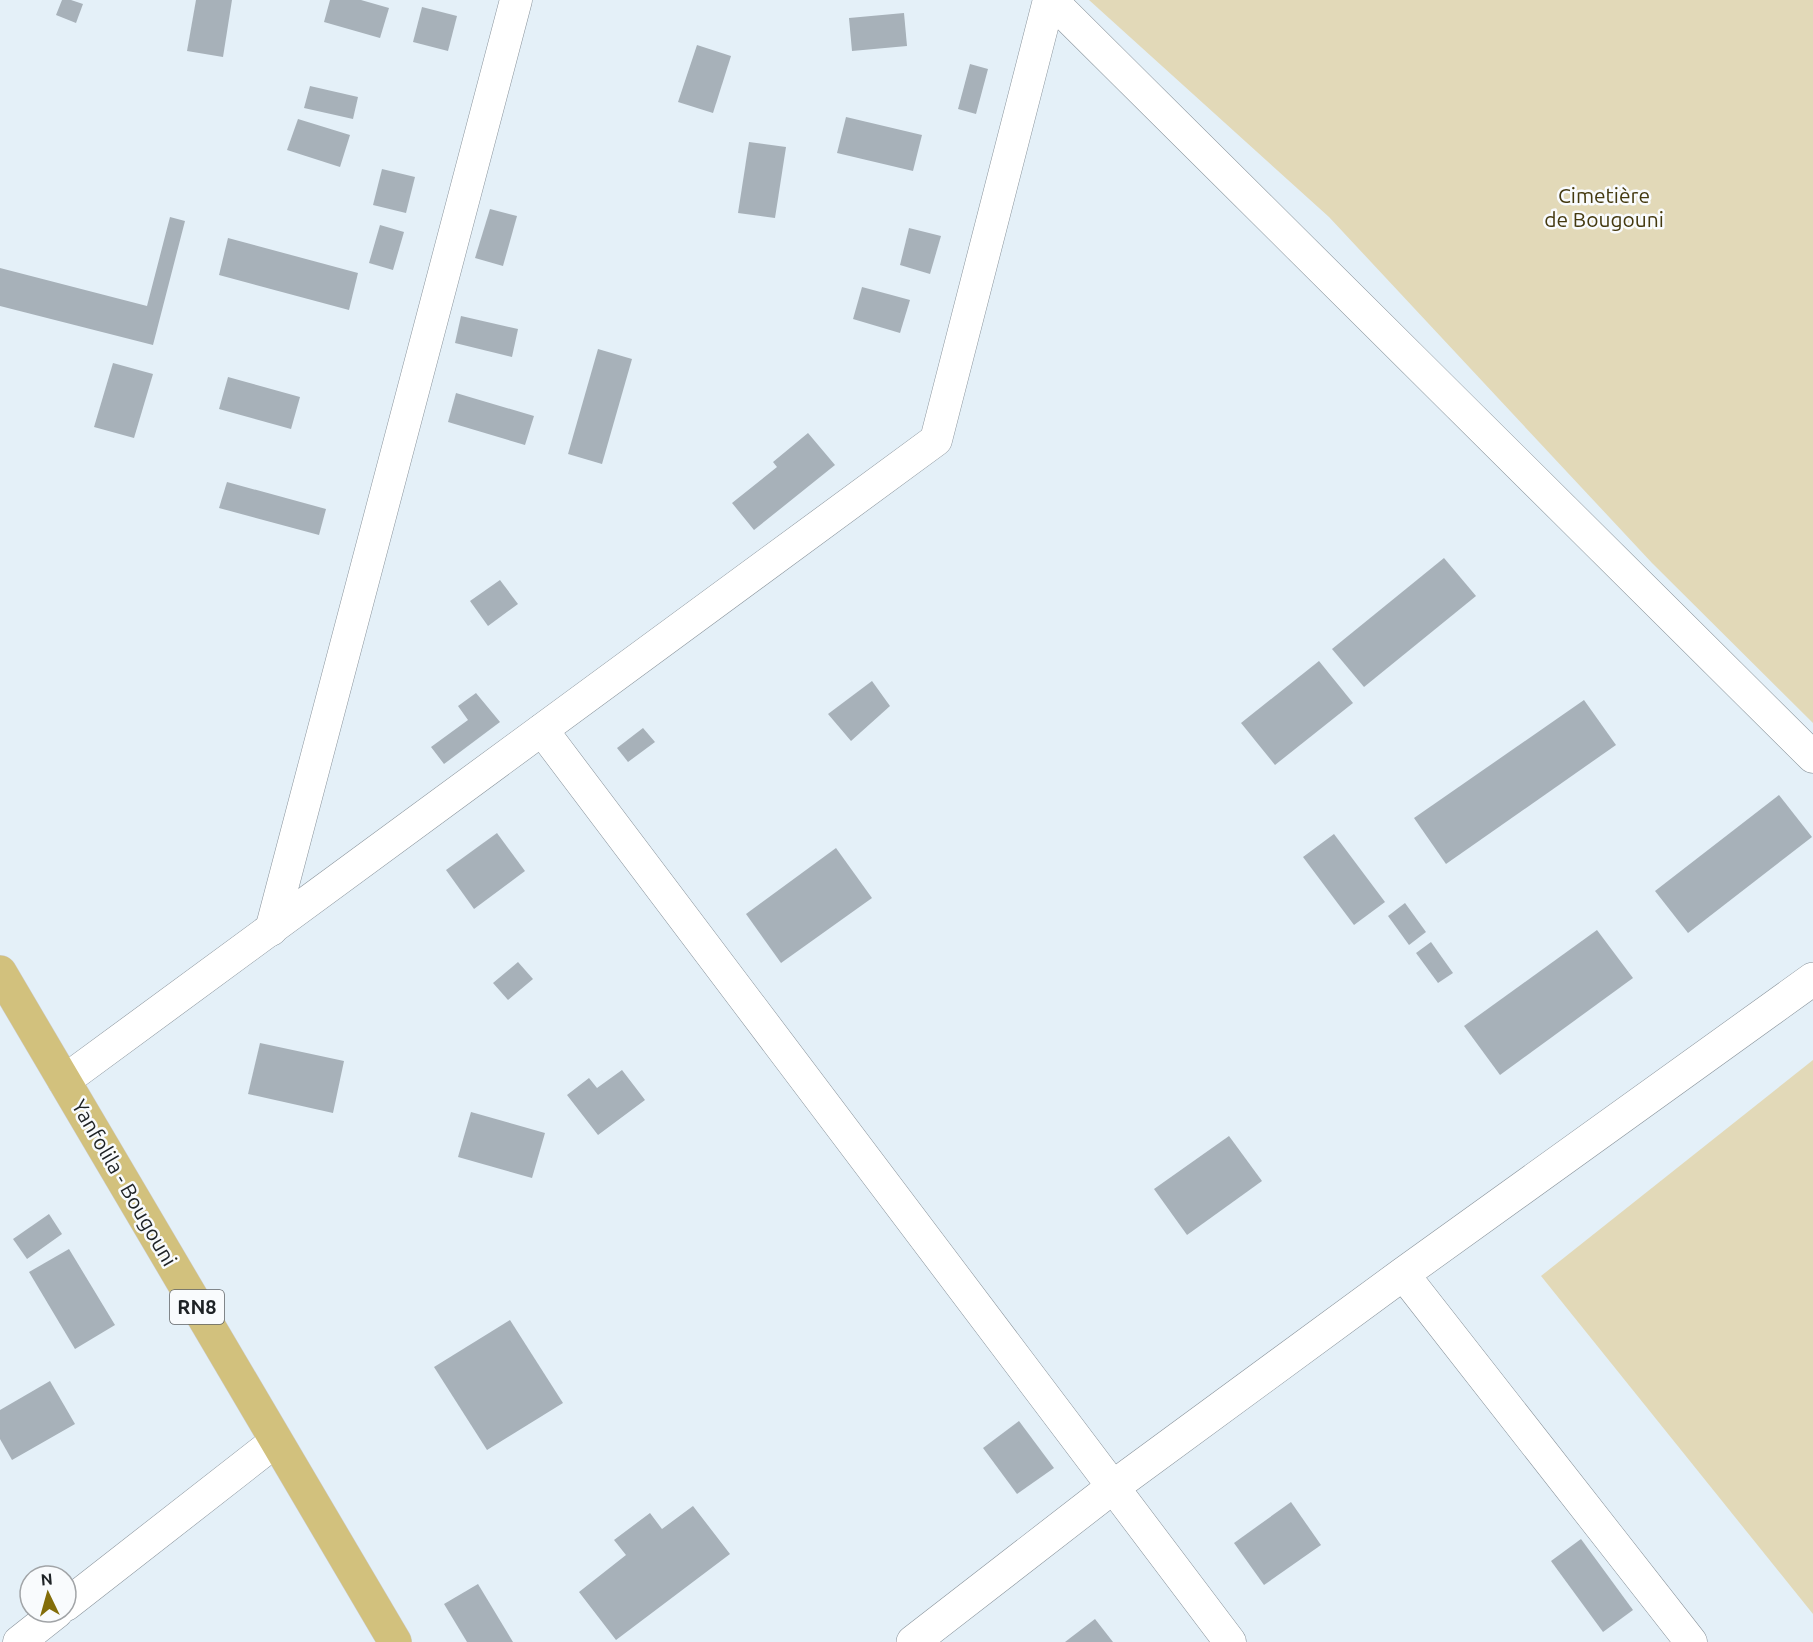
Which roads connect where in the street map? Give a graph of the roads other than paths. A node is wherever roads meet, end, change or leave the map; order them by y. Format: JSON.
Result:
{"nodes":[{"id":1,"x":516,"y":0,"type":"edge"},
{"id":2,"x":1050,"y":0,"type":"edge"},
{"id":3,"x":542,"y":730,"type":"junction"},
{"id":4,"x":1813,"y":757,"type":"edge"},
{"id":5,"x":271,"y":930,"type":"junction"},
{"id":6,"x":0,"y":972,"type":"edge"},
{"id":7,"x":1813,"y":979,"type":"edge"},
{"id":8,"x":64,"y":1081,"type":"junction"},
{"id":9,"x":1403,"y":1274,"type":"junction"},
{"id":10,"x":276,"y":1441,"type":"junction"},
{"id":11,"x":1113,"y":1487,"type":"junction"},
{"id":12,"x":78,"y":1596,"type":"edge"},
{"id":13,"x":42,"y":1624,"type":"edge"},
{"id":14,"x":19,"y":1642,"type":"edge"},
{"id":15,"x":395,"y":1642,"type":"edge"},
{"id":16,"x":913,"y":1642,"type":"edge"},
{"id":17,"x":1230,"y":1642,"type":"edge"},
{"id":18,"x":1691,"y":1642,"type":"edge"}],
"edges":[{"from":1,"to":5,"type":"street"},
{"from":2,"to":3,"type":"street"},
{"from":2,"to":4,"type":"street"},
{"from":3,"to":5,"type":"street"},
{"from":3,"to":11,"type":"street"},
{"from":5,"to":8,"type":"street"},
{"from":6,"to":8,"type":"main road","name":"Yanfolila - Bougouni","number":"RN8"},
{"from":7,"to":9,"type":"street"},
{"from":8,"to":10,"type":"main road","name":"Yanfolila - Bougouni","number":"RN8"},
{"from":9,"to":11,"type":"street"},
{"from":9,"to":18,"type":"street"},
{"from":10,"to":12,"type":"street"},
{"from":10,"to":15,"type":"main road","name":"Yanfolila - Bougouni","number":"RN8"},
{"from":11,"to":16,"type":"street"},
{"from":11,"to":17,"type":"street"},
{"from":13,"to":14,"type":"street"}]}
